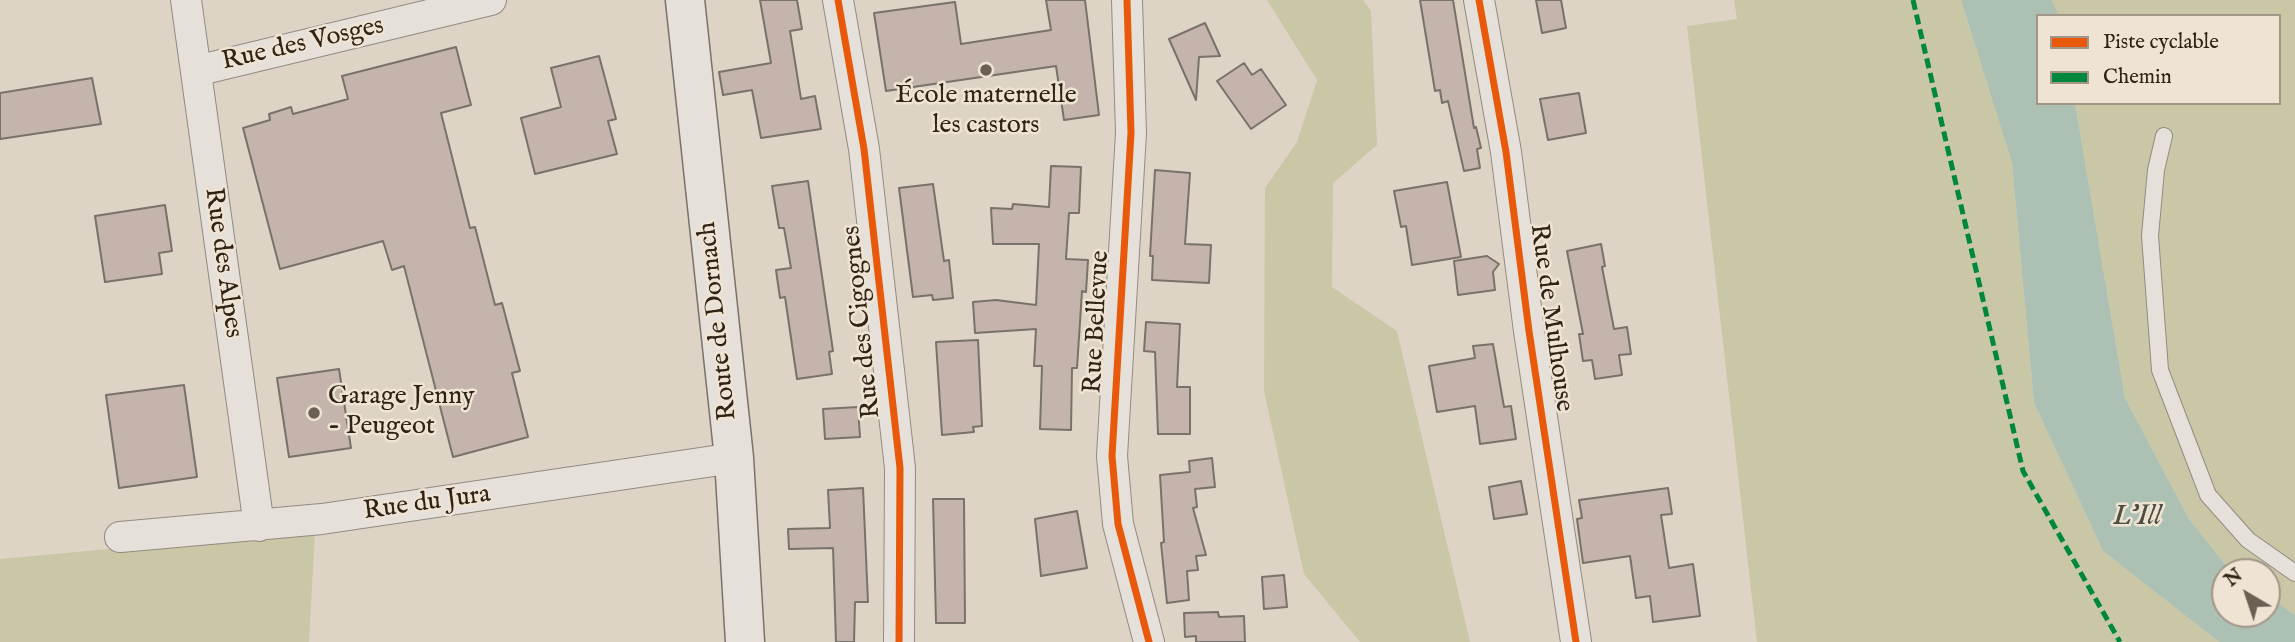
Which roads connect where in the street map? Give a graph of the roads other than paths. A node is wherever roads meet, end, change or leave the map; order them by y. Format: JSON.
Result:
{"nodes":[{"id":1,"x":186,"y":0,"type":"edge"},
{"id":2,"x":491,"y":0,"type":"edge"},
{"id":3,"x":685,"y":0,"type":"edge"},
{"id":4,"x":838,"y":0,"type":"edge"},
{"id":5,"x":1128,"y":0,"type":"edge"},
{"id":6,"x":1479,"y":0,"type":"edge"},
{"id":7,"x":196,"y":71,"type":"junction"},
{"id":8,"x":2164,"y":136,"type":"dead end"},
{"id":9,"x":734,"y":458,"type":"junction"},
{"id":10,"x":259,"y":526,"type":"junction"},
{"id":11,"x":120,"y":537,"type":"dead end"},
{"id":12,"x":2295,"y":573,"type":"edge"},
{"id":13,"x":745,"y":642,"type":"edge"},
{"id":14,"x":899,"y":642,"type":"edge"},
{"id":15,"x":1149,"y":642,"type":"edge"},
{"id":16,"x":1576,"y":642,"type":"edge"}],
"edges":[{"from":1,"to":7,"type":"street","name":"Rue des Alpes"},
{"from":2,"to":7,"type":"street","name":"Rue des Vosges"},
{"from":3,"to":9,"type":"main road","name":"Route de Dornach"},
{"from":4,"to":14,"type":"street","name":"Rue des Cigognes"},
{"from":5,"to":15,"type":"street","name":"Rue Bellevue"},
{"from":6,"to":16,"type":"street","name":"Rue de Mulhouse"},
{"from":7,"to":10,"type":"street","name":"Rue des Alpes"},
{"from":8,"to":12,"type":"lane"},
{"from":9,"to":10,"type":"street","name":"Rue du Jura"},
{"from":9,"to":13,"type":"main road","name":"Route de Dornach"},
{"from":10,"to":11,"type":"street","name":"Rue du Jura"}]}
